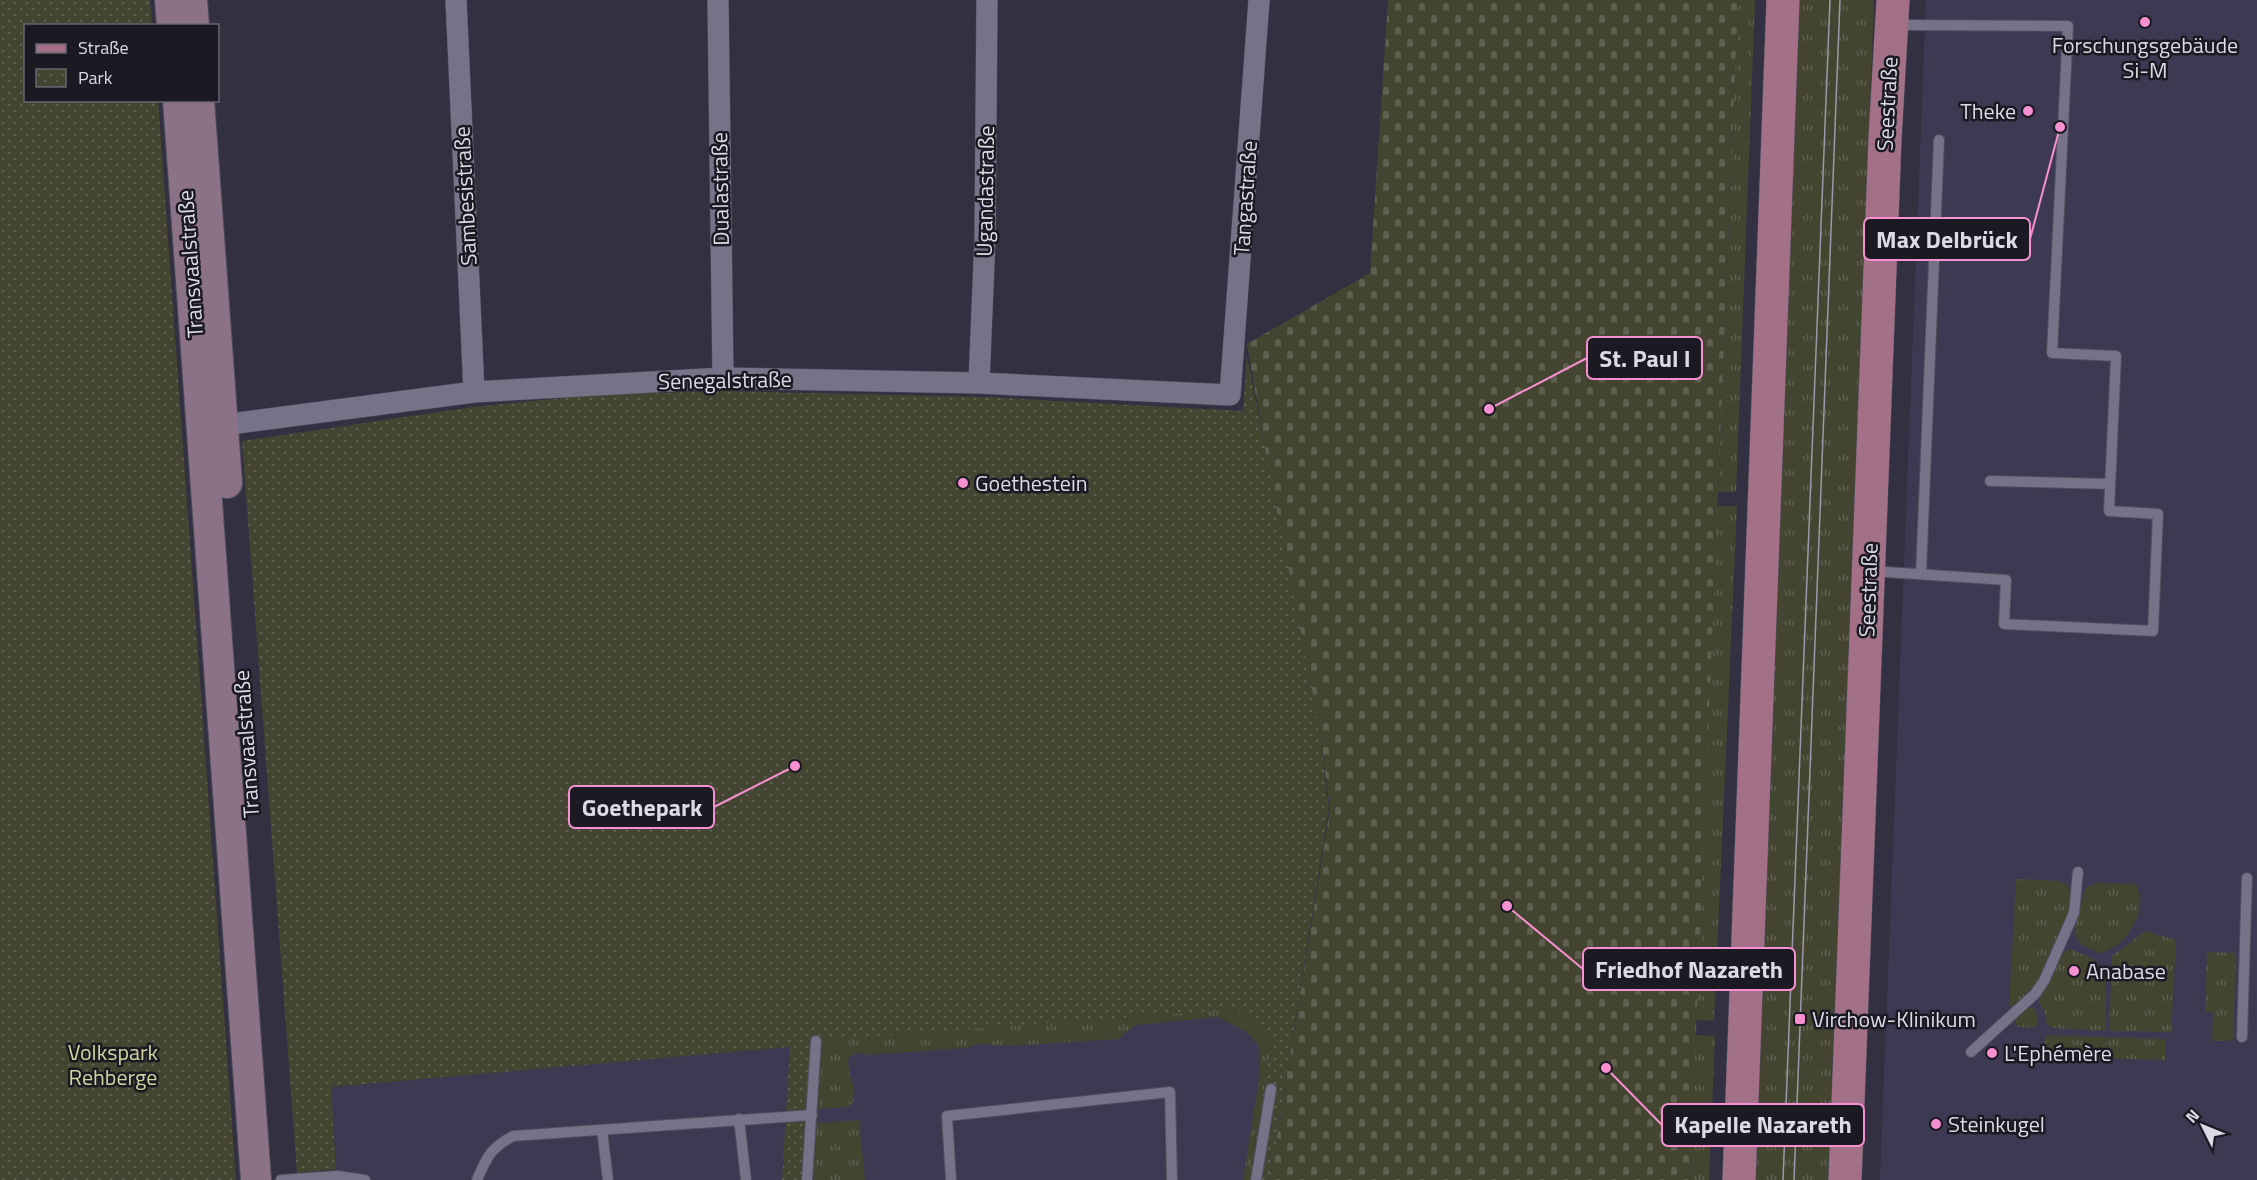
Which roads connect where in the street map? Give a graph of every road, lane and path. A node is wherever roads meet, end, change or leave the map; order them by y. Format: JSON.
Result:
{"nodes":[{"id":1,"x":456,"y":0,"type":"edge"},
{"id":2,"x":718,"y":0,"type":"edge"},
{"id":3,"x":987,"y":0,"type":"edge"},
{"id":4,"x":1259,"y":0,"type":"edge"},
{"id":5,"x":1783,"y":0,"type":"edge"},
{"id":6,"x":1893,"y":13,"type":"edge"},
{"id":7,"x":178,"y":102,"type":"edge"},
{"id":8,"x":200,"y":102,"type":"edge"},
{"id":9,"x":1939,"y":140,"type":"dead end"},
{"id":10,"x":723,"y":378,"type":"junction"},
{"id":11,"x":979,"y":383,"type":"junction"},
{"id":12,"x":474,"y":392,"type":"junction"},
{"id":13,"x":1230,"y":395,"type":"joint"},
{"id":14,"x":212,"y":426,"type":"junction"},
{"id":15,"x":1990,"y":481,"type":"dead end"},
{"id":16,"x":2110,"y":484,"type":"junction"},
{"id":17,"x":1869,"y":571,"type":"junction"},
{"id":18,"x":1921,"y":574,"type":"junction"},
{"id":19,"x":2078,"y":872,"type":"dead end"},
{"id":20,"x":2247,"y":878,"type":"dead end"},
{"id":21,"x":2242,"y":1037,"type":"dead end"},
{"id":22,"x":816,"y":1041,"type":"dead end"},
{"id":23,"x":1971,"y":1052,"type":"dead end"},
{"id":24,"x":259,"y":1064,"type":"junction"},
{"id":25,"x":1271,"y":1089,"type":"dead end"},
{"id":26,"x":812,"y":1114,"type":"junction"},
{"id":27,"x":739,"y":1119,"type":"junction"},
{"id":28,"x":602,"y":1130,"type":"junction"},
{"id":29,"x":256,"y":1180,"type":"edge"},
{"id":30,"x":279,"y":1180,"type":"edge"},
{"id":31,"x":365,"y":1180,"type":"edge"},
{"id":32,"x":477,"y":1180,"type":"edge"},
{"id":33,"x":608,"y":1180,"type":"edge"},
{"id":34,"x":746,"y":1180,"type":"edge"},
{"id":35,"x":807,"y":1180,"type":"edge"},
{"id":36,"x":951,"y":1180,"type":"edge"},
{"id":37,"x":1172,"y":1180,"type":"edge"},
{"id":38,"x":1256,"y":1180,"type":"edge"},
{"id":39,"x":1739,"y":1180,"type":"edge"},
{"id":40,"x":1845,"y":1180,"type":"edge"}],
"edges":[{"from":1,"to":12,"type":"street","name":"Sambesistraße"},
{"from":2,"to":10,"type":"street","name":"Dualastraße"},
{"from":3,"to":11,"type":"street","name":"Ugandastraße"},
{"from":4,"to":13,"type":"street","name":"Tangastraße"},
{"from":5,"to":39,"type":"main road"},
{"from":6,"to":16,"type":"lane"},
{"from":6,"to":17,"type":"main road","name":"Seestraße"},
{"from":7,"to":14,"type":"street","name":"Transvaalstraße"},
{"from":8,"to":14,"type":"street","name":"Transvaalstraße"},
{"from":9,"to":18,"type":"lane"},
{"from":10,"to":11,"type":"street","name":"Senegalstraße"},
{"from":10,"to":12,"type":"street","name":"Senegalstraße"},
{"from":11,"to":13,"type":"street","name":"Senegalstraße"},
{"from":12,"to":14,"type":"street","name":"Senegalstraße"},
{"from":14,"to":24,"type":"street","name":"Transvaalstraße"},
{"from":15,"to":16,"type":"lane"},
{"from":16,"to":18,"type":"lane"},
{"from":17,"to":18,"type":"lane"},
{"from":17,"to":40,"type":"main road","name":"Seestraße"},
{"from":19,"to":23,"type":"lane"},
{"from":20,"to":21,"type":"lane"},
{"from":22,"to":26,"type":"lane"},
{"from":24,"to":29,"type":"street","name":"Transvaalstraße"},
{"from":24,"to":30,"type":"street","name":"Transvaalstraße"},
{"from":25,"to":38,"type":"lane"},
{"from":26,"to":27,"type":"lane"},
{"from":26,"to":35,"type":"lane"},
{"from":27,"to":28,"type":"lane"},
{"from":27,"to":34,"type":"lane"},
{"from":28,"to":32,"type":"lane"},
{"from":28,"to":33,"type":"lane"},
{"from":30,"to":31,"type":"lane"},
{"from":36,"to":37,"type":"lane"}]}
